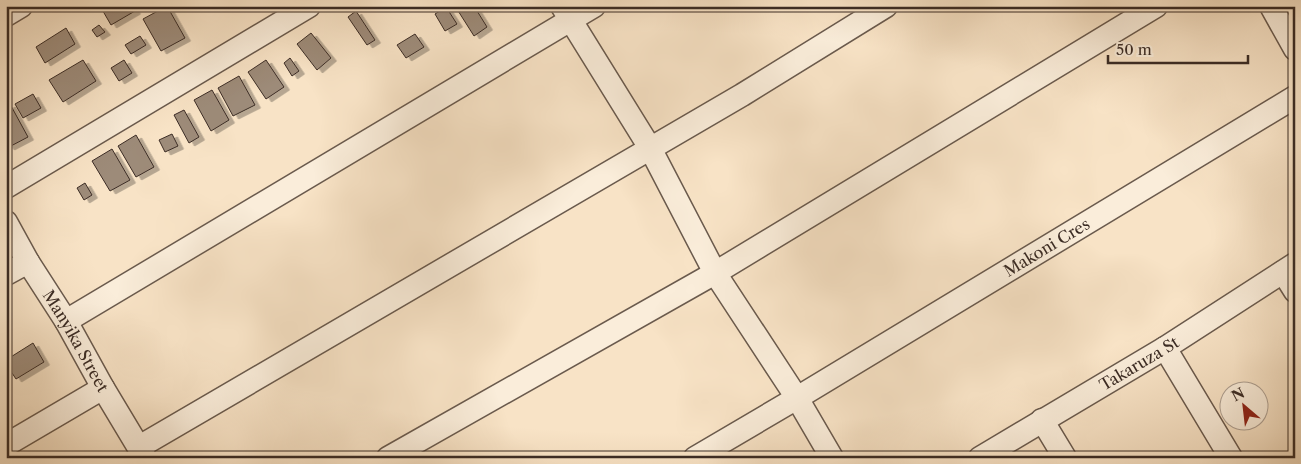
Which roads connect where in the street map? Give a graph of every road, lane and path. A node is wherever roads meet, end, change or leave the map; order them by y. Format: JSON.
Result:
{"nodes":[{"id":1,"x":21,"y":6,"type":"edge"},
{"id":2,"x":309,"y":6,"type":"edge"},
{"id":3,"x":594,"y":6,"type":"edge"},
{"id":4,"x":886,"y":6,"type":"edge"},
{"id":5,"x":1156,"y":6,"type":"edge"},
{"id":6,"x":1280,"y":10,"type":"edge"},
{"id":7,"x":566,"y":14,"type":"edge"},
{"id":8,"x":6,"y":15,"type":"edge"},
{"id":9,"x":1295,"y":48,"type":"edge"},
{"id":10,"x":1295,"y":97,"type":"edge"},
{"id":11,"x":650,"y":148,"type":"junction"},
{"id":12,"x":6,"y":187,"type":"edge"},
{"id":13,"x":6,"y":222,"type":"edge"},
{"id":14,"x":28,"y":262,"type":"junction"},
{"id":15,"x":715,"y":273,"type":"junction"},
{"id":16,"x":6,"y":274,"type":"edge"},
{"id":17,"x":1291,"y":276,"type":"edge"},
{"id":18,"x":66,"y":321,"type":"junction"},
{"id":19,"x":1165,"y":348,"type":"junction"},
{"id":20,"x":103,"y":388,"type":"junction"},
{"id":21,"x":797,"y":398,"type":"junction"},
{"id":22,"x":1042,"y":420,"type":"junction"},
{"id":23,"x":6,"y":445,"type":"edge"},
{"id":24,"x":142,"y":452,"type":"edge"},
{"id":25,"x":388,"y":458,"type":"edge"},
{"id":26,"x":695,"y":458,"type":"edge"},
{"id":27,"x":832,"y":458,"type":"edge"},
{"id":28,"x":980,"y":458,"type":"edge"},
{"id":29,"x":1065,"y":458,"type":"edge"},
{"id":30,"x":1231,"y":458,"type":"edge"}],
"edges":[{"from":1,"to":8,"type":"street"},
{"from":2,"to":12,"type":"street"},
{"from":3,"to":7,"type":"street"},
{"from":4,"to":11,"type":"street"},
{"from":5,"to":15,"type":"street"},
{"from":6,"to":9,"type":"street"},
{"from":7,"to":11,"type":"street"},
{"from":7,"to":18,"type":"street"},
{"from":10,"to":21,"type":"street","name":"Makoni Cres"},
{"from":11,"to":15,"type":"street"},
{"from":11,"to":24,"type":"street"},
{"from":13,"to":14,"type":"street","name":"Manyika Street"},
{"from":14,"to":16,"type":"street"},
{"from":14,"to":18,"type":"street","name":"Manyika Street"},
{"from":15,"to":21,"type":"street"},
{"from":15,"to":25,"type":"street"},
{"from":17,"to":19,"type":"street","name":"Takaruza St"},
{"from":18,"to":20,"type":"street","name":"Manyika Street"},
{"from":19,"to":22,"type":"street","name":"Takaruza St"},
{"from":19,"to":30,"type":"street"},
{"from":20,"to":23,"type":"street"},
{"from":20,"to":24,"type":"street","name":"Manyika Street"},
{"from":21,"to":26,"type":"street","name":"Makoni Cres"},
{"from":21,"to":27,"type":"street"},
{"from":22,"to":28,"type":"street","name":"Takaruza St"},
{"from":22,"to":29,"type":"street"}]}
